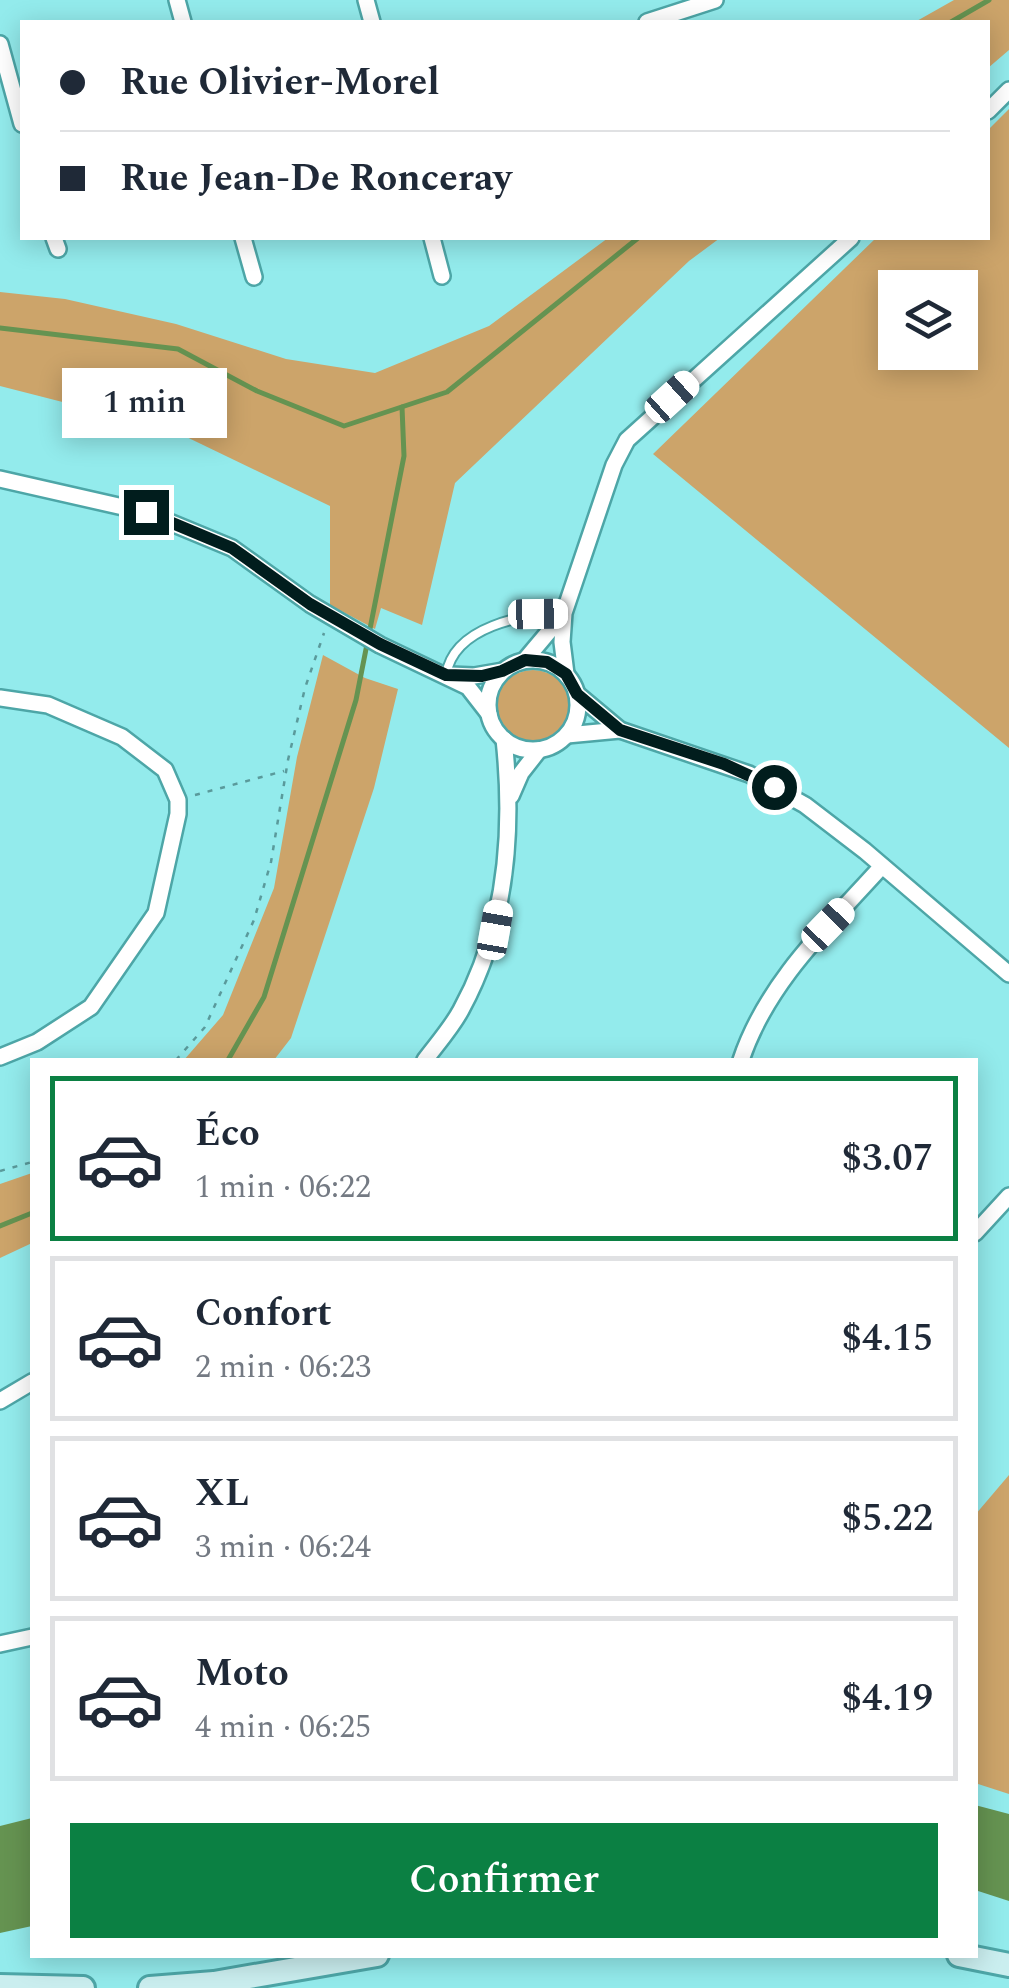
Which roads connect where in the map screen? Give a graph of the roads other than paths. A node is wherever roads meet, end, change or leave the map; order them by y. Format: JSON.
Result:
{"nodes":[{"id":1,"x":712,"y":1,"type":"edge"},
{"id":2,"x":653,"y":20,"type":"edge"},
{"id":3,"x":0,"y":44,"type":"edge"},
{"id":4,"x":1009,"y":90,"type":"edge"},
{"id":5,"x":990,"y":109,"type":"edge"},
{"id":6,"x":20,"y":117,"type":"edge"},
{"id":7,"x":244,"y":240,"type":"edge"},
{"id":8,"x":433,"y":240,"type":"edge"},
{"id":9,"x":850,"y":240,"type":"edge"},
{"id":10,"x":442,"y":276,"type":"dead end"},
{"id":11,"x":254,"y":278,"type":"dead end"},
{"id":12,"x":0,"y":479,"type":"edge"},
{"id":13,"x":564,"y":613,"type":"junction"},
{"id":14,"x":525,"y":660,"type":"junction"},
{"id":15,"x":502,"y":671,"type":"junction"},
{"id":16,"x":566,"y":674,"type":"junction"},
{"id":17,"x":446,"y":675,"type":"junction"},
{"id":18,"x":577,"y":694,"type":"junction"},
{"id":19,"x":0,"y":698,"type":"edge"},
{"id":20,"x":489,"y":714,"type":"junction"},
{"id":21,"x":620,"y":730,"type":"junction"},
{"id":22,"x":567,"y":735,"type":"junction"},
{"id":23,"x":504,"y":739,"type":"junction"},
{"id":24,"x":538,"y":750,"type":"junction"},
{"id":25,"x":510,"y":800,"type":"junction"},
{"id":26,"x":882,"y":866,"type":"junction"},
{"id":27,"x":1009,"y":974,"type":"edge"},
{"id":28,"x":0,"y":1057,"type":"edge"},
{"id":29,"x":426,"y":1058,"type":"edge"},
{"id":30,"x":742,"y":1058,"type":"edge"},
{"id":31,"x":1009,"y":1196,"type":"edge"},
{"id":32,"x":978,"y":1229,"type":"edge"},
{"id":33,"x":30,"y":1383,"type":"edge"},
{"id":34,"x":0,"y":1401,"type":"edge"},
{"id":35,"x":30,"y":1637,"type":"edge"},
{"id":36,"x":0,"y":1644,"type":"edge"},
{"id":37,"x":360,"y":1958,"type":"edge"},
{"id":38,"x":976,"y":1958,"type":"edge"},
{"id":39,"x":1009,"y":1964,"type":"edge"},
{"id":40,"x":0,"y":1986,"type":"edge"},
{"id":41,"x":83,"y":1988,"type":"edge"},
{"id":42,"x":150,"y":1988,"type":"edge"}],
"edges":[{"from":1,"to":2,"type":"street"},
{"from":3,"to":6,"type":"street"},
{"from":4,"to":5,"type":"street"},
{"from":7,"to":11,"type":"street"},
{"from":8,"to":10,"type":"street"},
{"from":9,"to":13,"type":"street"},
{"from":12,"to":17,"type":"street"},
{"from":13,"to":14,"type":"street"},
{"from":13,"to":16,"type":"street"},
{"from":13,"to":17,"type":"lane"},
{"from":14,"to":15,"type":"street"},
{"from":14,"to":16,"type":"street"},
{"from":15,"to":17,"type":"street"},
{"from":15,"to":20,"type":"street"},
{"from":16,"to":18,"type":"street"},
{"from":17,"to":20,"type":"street"},
{"from":18,"to":21,"type":"street"},
{"from":18,"to":22,"type":"street"},
{"from":19,"to":28,"type":"street"},
{"from":20,"to":23,"type":"street"},
{"from":21,"to":22,"type":"street"},
{"from":21,"to":26,"type":"street"},
{"from":22,"to":24,"type":"street"},
{"from":23,"to":24,"type":"street"},
{"from":23,"to":25,"type":"street"},
{"from":24,"to":25,"type":"street"},
{"from":25,"to":29,"type":"street"},
{"from":26,"to":27,"type":"street"},
{"from":26,"to":30,"type":"street"},
{"from":31,"to":32,"type":"street"},
{"from":33,"to":34,"type":"street"},
{"from":35,"to":36,"type":"street"},
{"from":37,"to":42,"type":"main road"},
{"from":38,"to":39,"type":"main road"},
{"from":40,"to":41,"type":"main road"}]}
